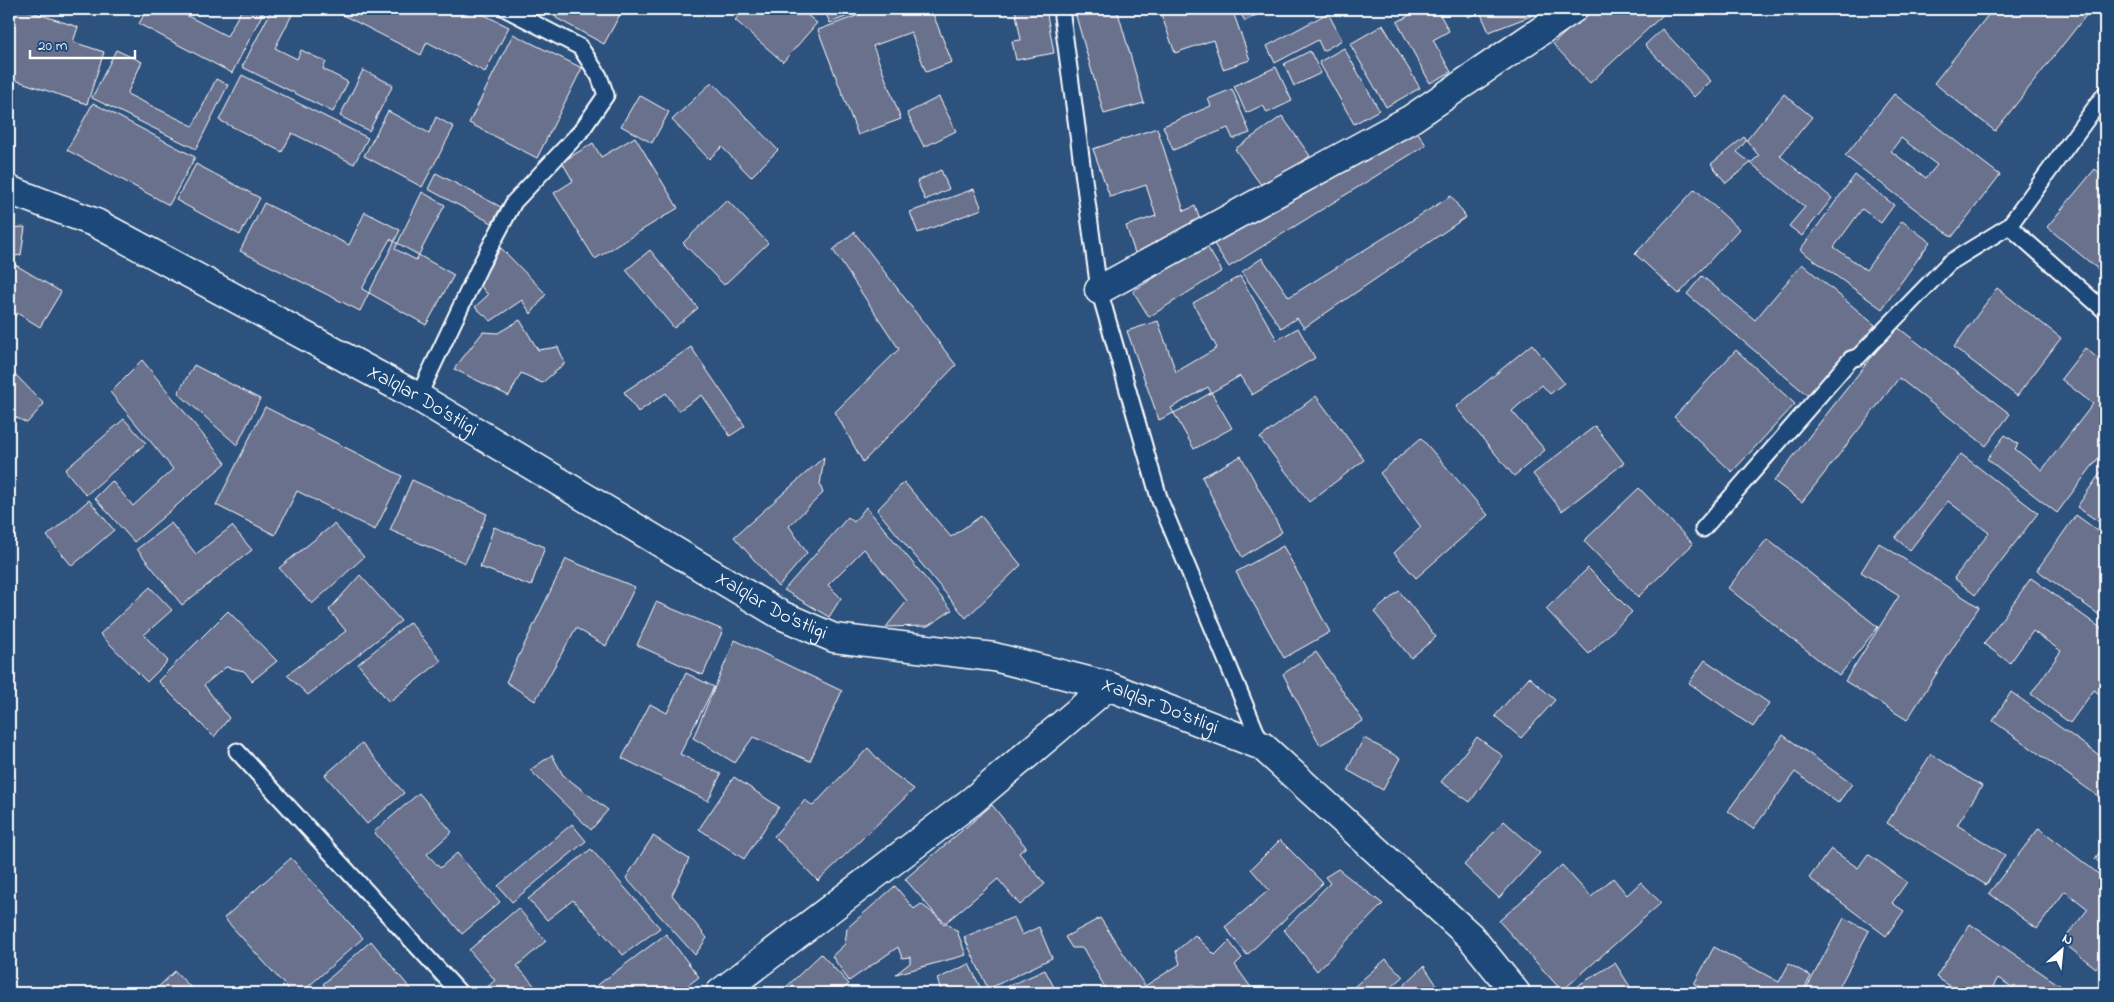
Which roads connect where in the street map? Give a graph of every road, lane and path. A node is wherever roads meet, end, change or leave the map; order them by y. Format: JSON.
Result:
{"nodes":[{"id":1,"x":506,"y":9,"type":"edge"},
{"id":2,"x":1061,"y":9,"type":"edge"},
{"id":3,"x":1573,"y":9,"type":"edge"},
{"id":4,"x":2105,"y":94,"type":"edge"},
{"id":5,"x":9,"y":190,"type":"edge"},
{"id":6,"x":2009,"y":226,"type":"junction"},
{"id":7,"x":1099,"y":290,"type":"junction"},
{"id":8,"x":2105,"y":311,"type":"edge"},
{"id":9,"x":418,"y":397,"type":"junction"},
{"id":10,"x":1703,"y":529,"type":"dead end"},
{"id":11,"x":1108,"y":686,"type":"junction"},
{"id":12,"x":1262,"y":746,"type":"junction"},
{"id":13,"x":237,"y":751,"type":"dead end"},
{"id":14,"x":460,"y":993,"type":"edge"},
{"id":15,"x":720,"y":993,"type":"edge"},
{"id":16,"x":1516,"y":993,"type":"edge"}],
"edges":[{"from":1,"to":9,"type":"lane"},
{"from":2,"to":7,"type":"lane"},
{"from":3,"to":7,"type":"main road"},
{"from":4,"to":6,"type":"lane"},
{"from":5,"to":9,"type":"main road","name":"Xalqlar Do’stligi"},
{"from":6,"to":8,"type":"lane"},
{"from":6,"to":10,"type":"lane"},
{"from":7,"to":12,"type":"lane"},
{"from":9,"to":11,"type":"main road","name":"Xalqlar Do’stligi"},
{"from":11,"to":12,"type":"main road","name":"Xalqlar Do’stligi"},
{"from":11,"to":15,"type":"main road"},
{"from":12,"to":16,"type":"main road","name":"Xalqlar Do’stligi"},
{"from":13,"to":14,"type":"lane"}]}
